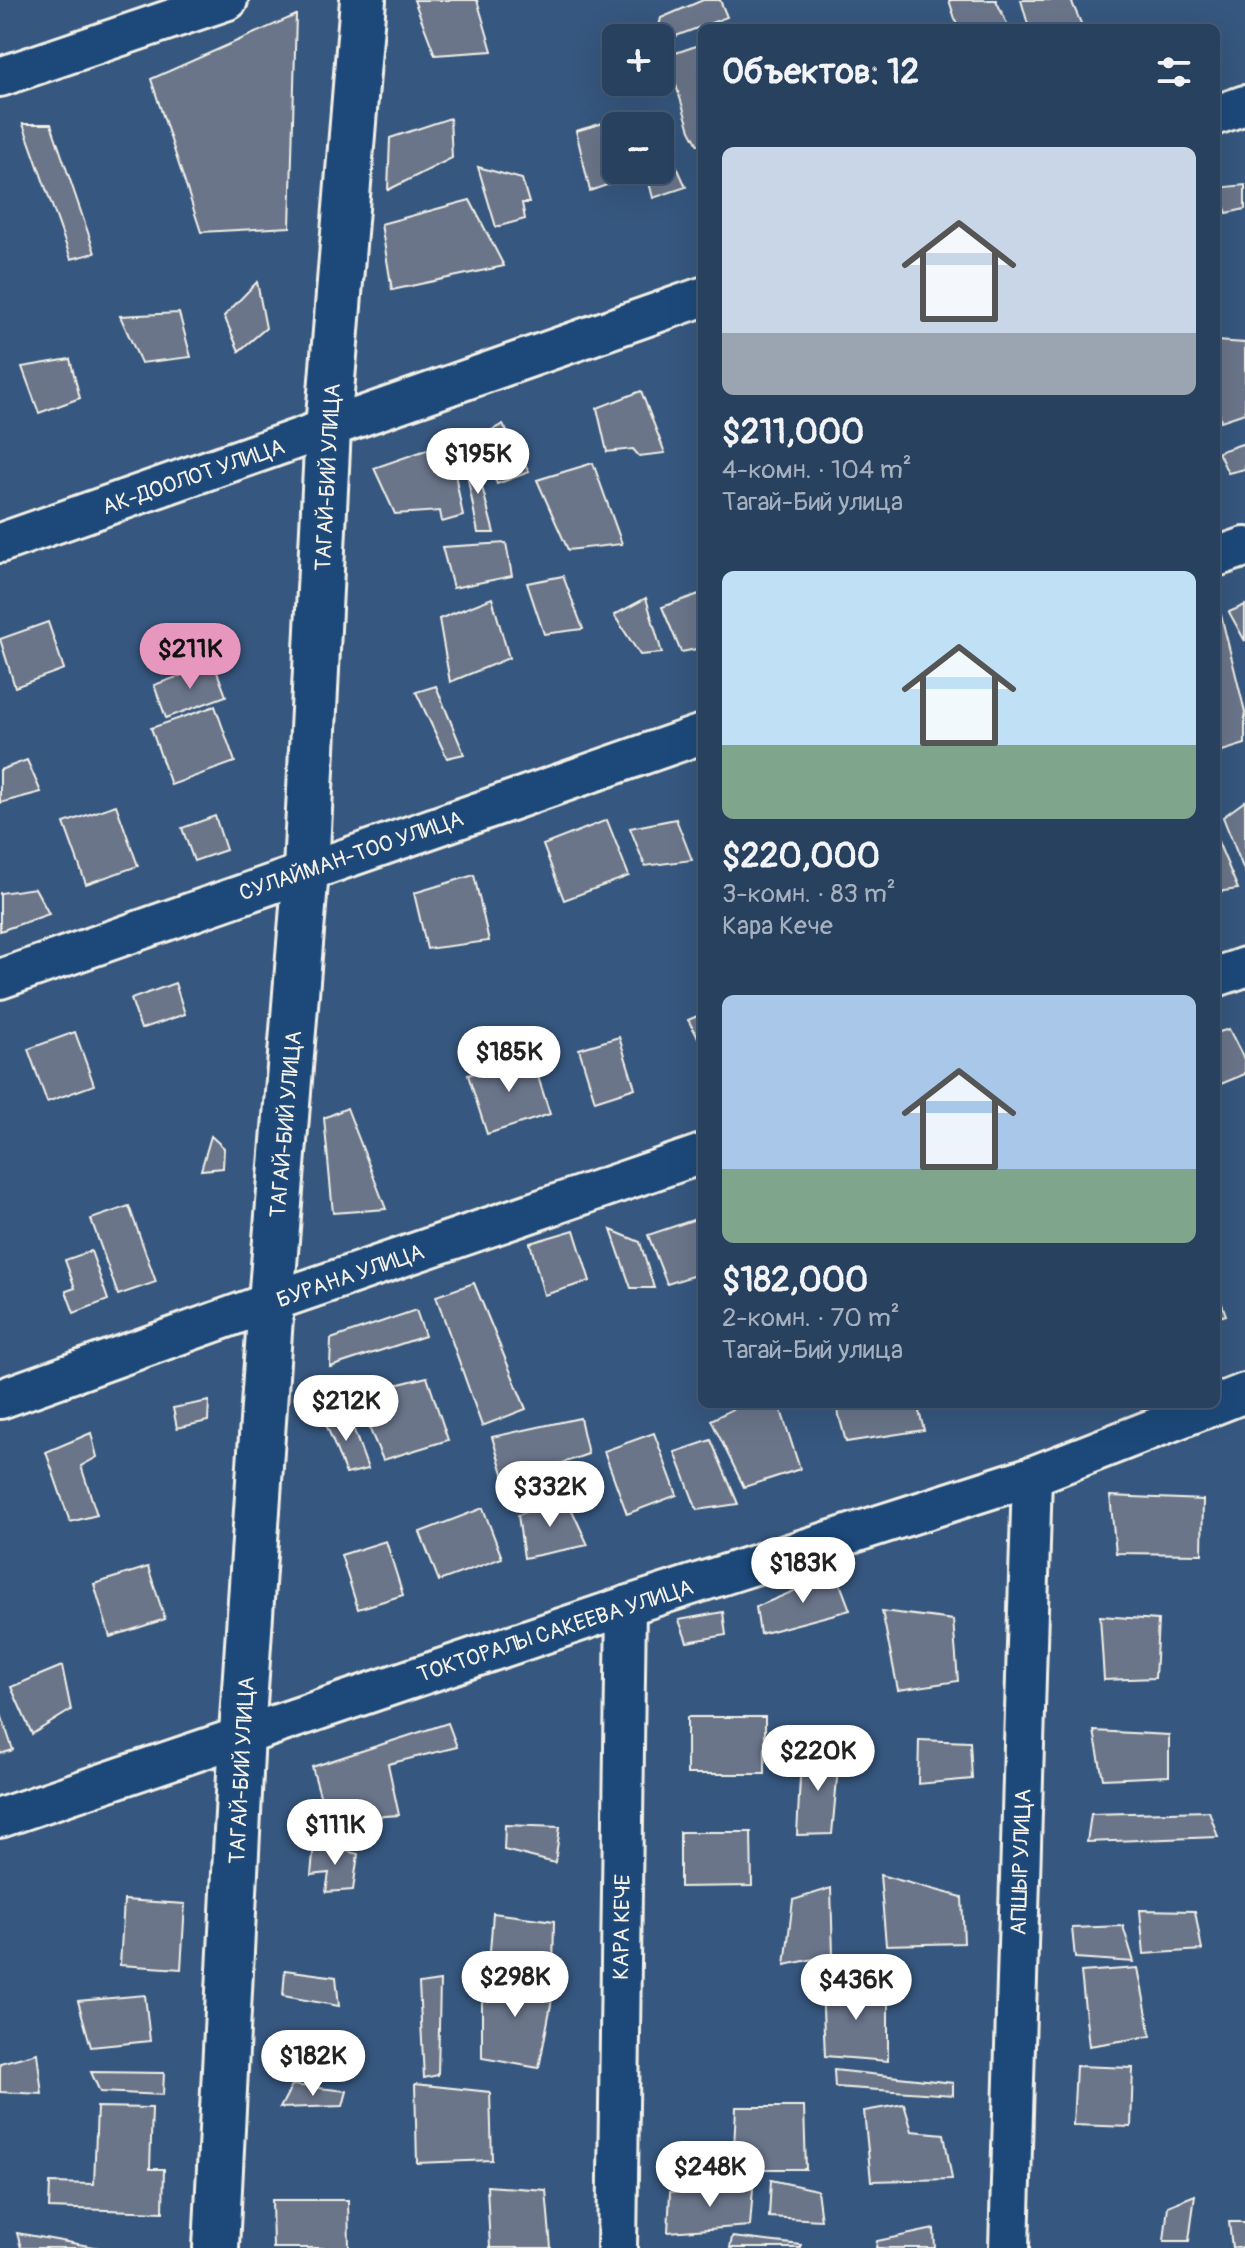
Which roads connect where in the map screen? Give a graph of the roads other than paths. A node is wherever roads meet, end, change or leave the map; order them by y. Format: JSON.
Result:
{"nodes":[{"id":1,"x":228,"y":0,"type":"edge"},
{"id":2,"x":363,"y":0,"type":"edge"},
{"id":3,"x":0,"y":77,"type":"edge"},
{"id":4,"x":1245,"y":105,"type":"edge"},
{"id":5,"x":1220,"y":114,"type":"edge"},
{"id":6,"x":698,"y":298,"type":"edge"},
{"id":7,"x":328,"y":429,"type":"junction"},
{"id":8,"x":0,"y":543,"type":"edge"},
{"id":9,"x":1245,"y":547,"type":"edge"},
{"id":10,"x":1220,"y":556,"type":"edge"},
{"id":11,"x":698,"y":735,"type":"edge"},
{"id":12,"x":306,"y":870,"type":"junction"},
{"id":13,"x":1245,"y":967,"type":"edge"},
{"id":14,"x":1220,"y":976,"type":"edge"},
{"id":15,"x":0,"y":979,"type":"edge"},
{"id":16,"x":698,"y":1155,"type":"edge"},
{"id":17,"x":271,"y":1302,"type":"junction"},
{"id":18,"x":1245,"y":1393,"type":"edge"},
{"id":19,"x":0,"y":1399,"type":"edge"},
{"id":20,"x":1220,"y":1403,"type":"edge"},
{"id":21,"x":1207,"y":1408,"type":"edge"},
{"id":22,"x":1032,"y":1476,"type":"junction"},
{"id":23,"x":626,"y":1606,"type":"junction"},
{"id":24,"x":242,"y":1734,"type":"junction"},
{"id":25,"x":0,"y":1818,"type":"edge"},
{"id":26,"x":216,"y":2248,"type":"edge"},
{"id":27,"x":617,"y":2248,"type":"edge"},
{"id":28,"x":1009,"y":2248,"type":"edge"}],
"edges":[{"from":1,"to":3,"type":"street"},
{"from":2,"to":7,"type":"street","name":"ТАГАЙ-БИЙ УЛИЦА"},
{"from":4,"to":5,"type":"street"},
{"from":6,"to":7,"type":"street","name":"АК-ДООЛОТ УЛИЦА"},
{"from":7,"to":8,"type":"street","name":"АК-ДООЛОТ УЛИЦА"},
{"from":7,"to":12,"type":"street","name":"ТАГАЙ-БИЙ УЛИЦА"},
{"from":9,"to":10,"type":"street"},
{"from":11,"to":12,"type":"street","name":"СУЛАЙМАН-ТОО УЛИЦА"},
{"from":12,"to":15,"type":"street","name":"СУЛАЙМАН-ТОО УЛИЦА"},
{"from":12,"to":17,"type":"street","name":"ТАГАЙ-БИЙ УЛИЦА"},
{"from":13,"to":14,"type":"street"},
{"from":16,"to":17,"type":"street","name":"БУРАНА УЛИЦА"},
{"from":17,"to":19,"type":"street","name":"БУРАНА УЛИЦА"},
{"from":17,"to":24,"type":"street","name":"ТАГАЙ-БИЙ УЛИЦА"},
{"from":18,"to":20,"type":"street","name":"ТОКТОРАЛЫ САКЕЕВА УЛИЦА"},
{"from":21,"to":22,"type":"street","name":"ТОКТОРАЛЫ САКЕЕВА УЛИЦА"},
{"from":22,"to":23,"type":"street","name":"ТОКТОРАЛЫ САКЕЕВА УЛИЦА"},
{"from":22,"to":28,"type":"street","name":"АПШЫР УЛИЦА"},
{"from":23,"to":24,"type":"street","name":"ТОКТОРАЛЫ САКЕЕВА УЛИЦА"},
{"from":23,"to":27,"type":"street","name":"КАРА КЕЧЕ"},
{"from":24,"to":25,"type":"street","name":"ТОКТОРАЛЫ САКЕЕВА УЛИЦА"},
{"from":24,"to":26,"type":"street","name":"ТАГАЙ-БИЙ УЛИЦА"}]}
